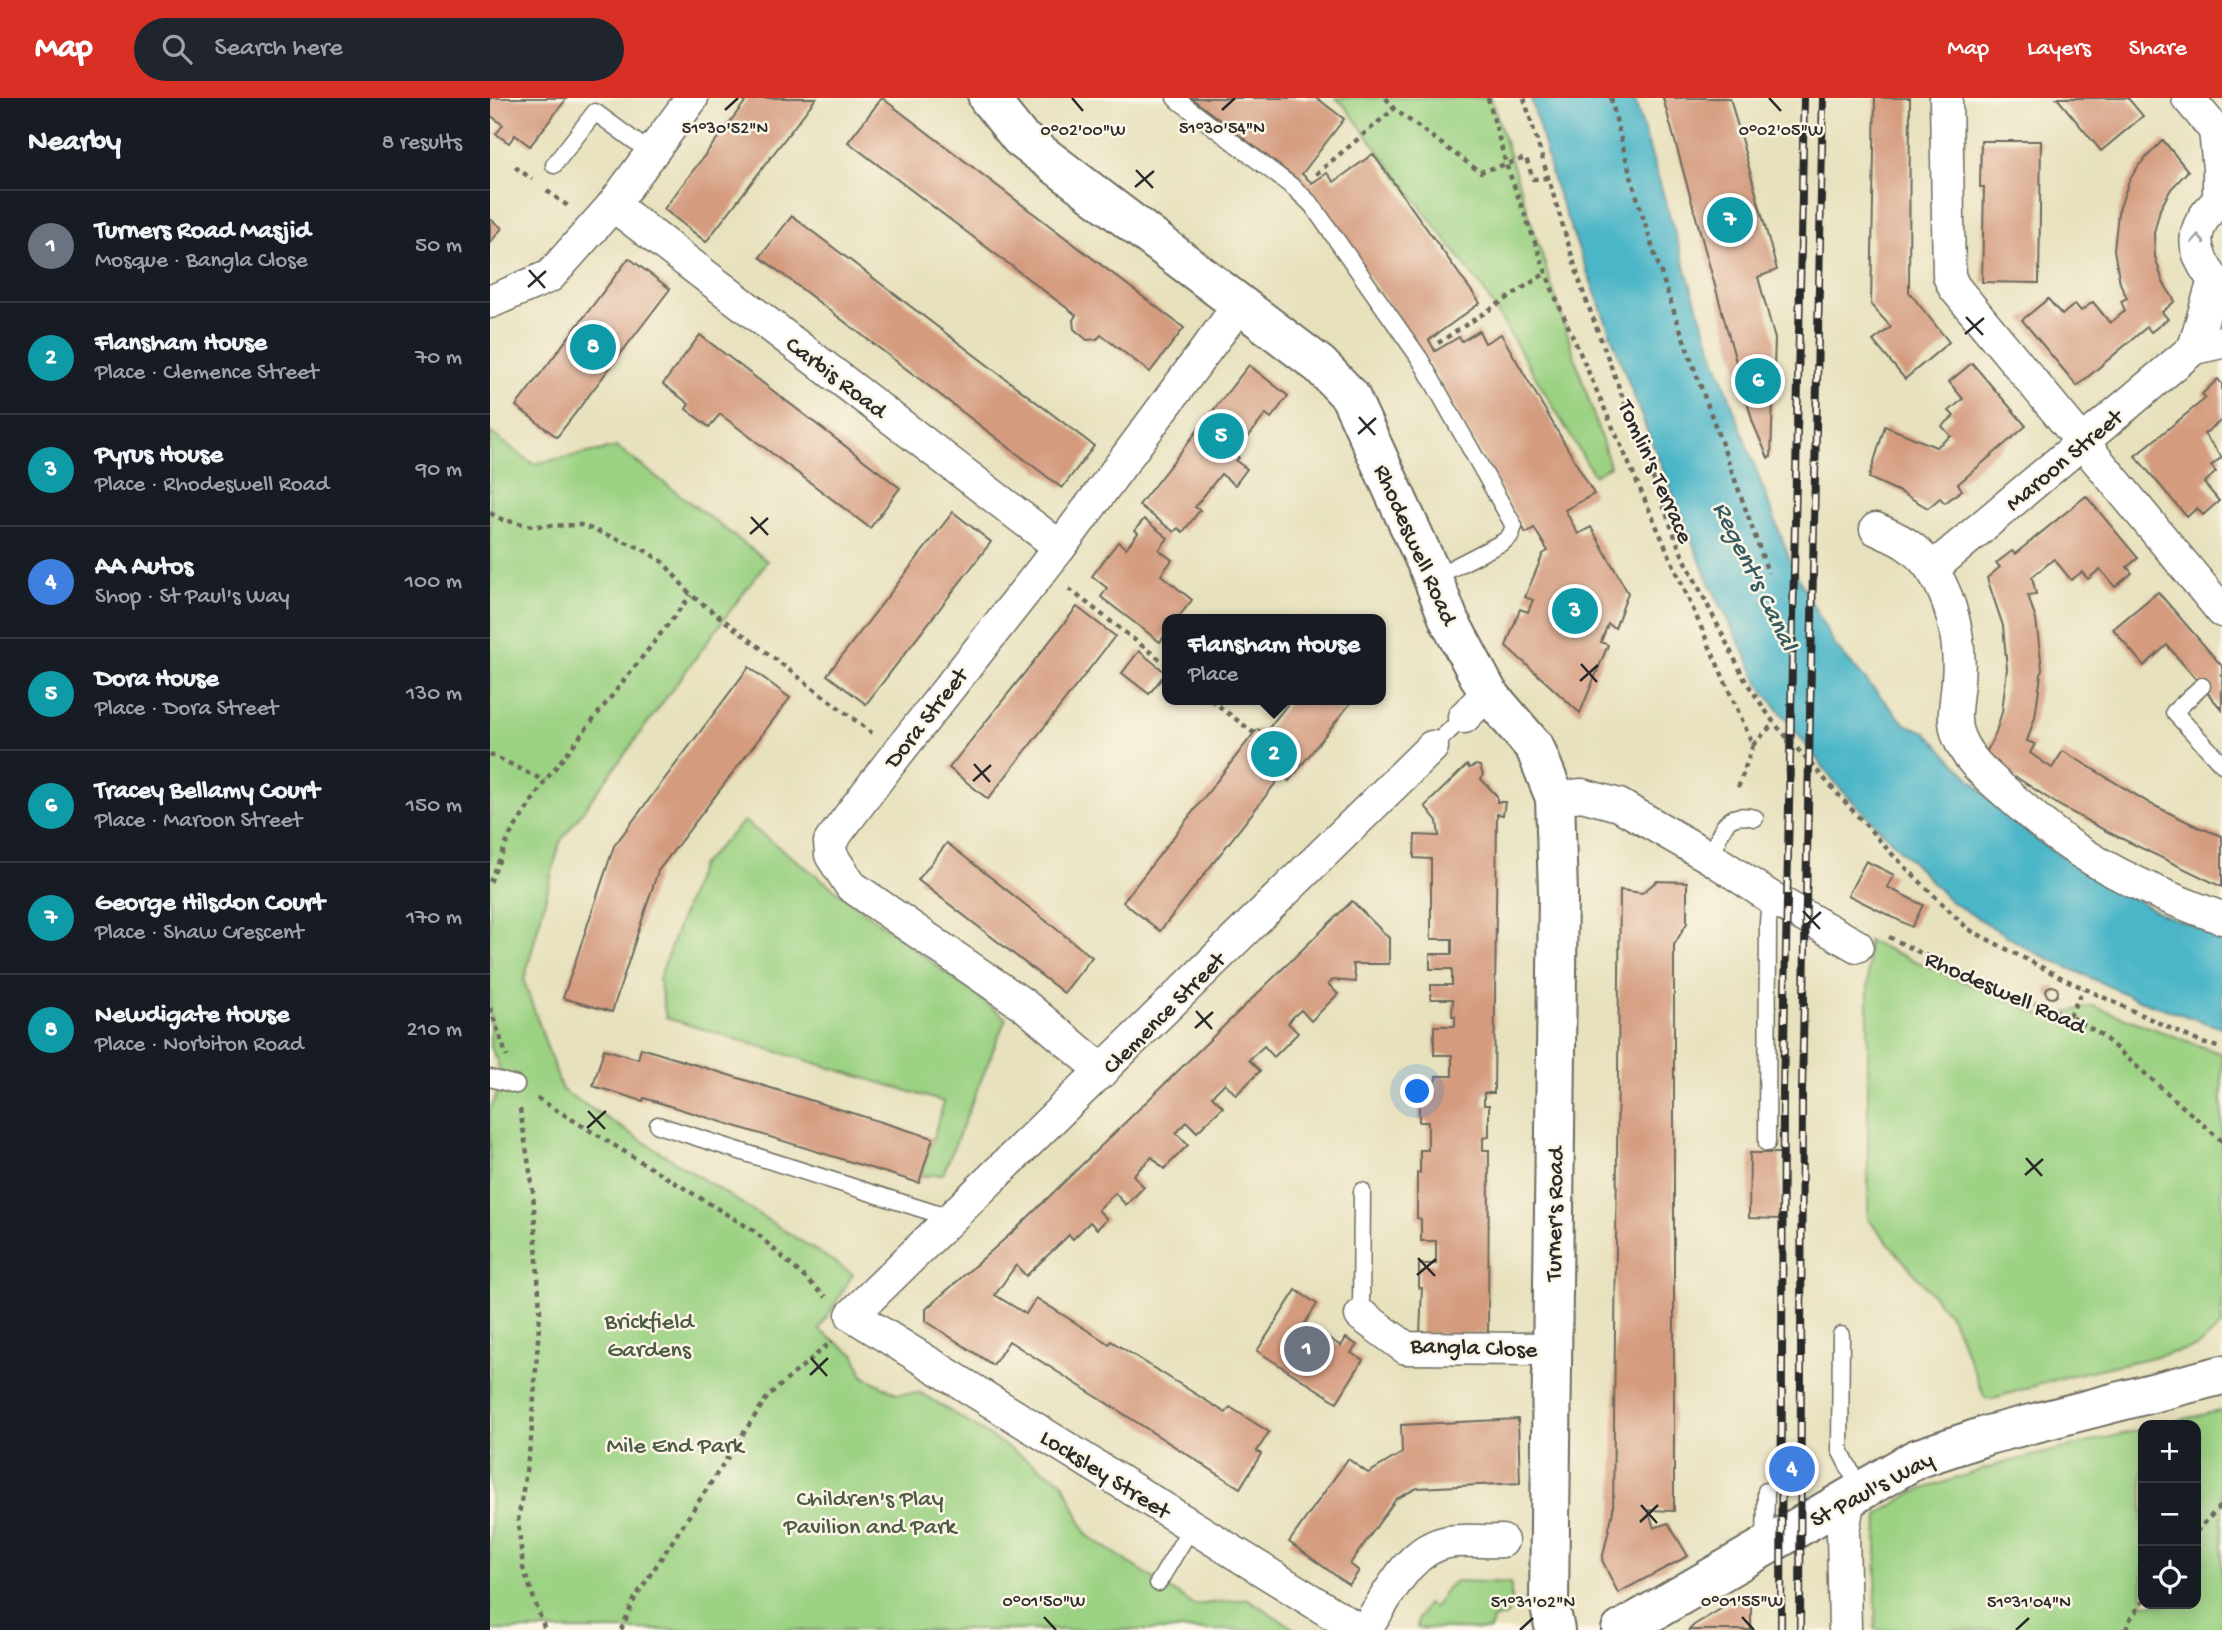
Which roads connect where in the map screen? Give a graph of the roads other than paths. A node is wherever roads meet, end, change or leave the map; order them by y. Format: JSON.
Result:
{"nodes":[{"id":1,"x":692,"y":98,"type":"edge"},
{"id":2,"x":988,"y":98,"type":"edge"},
{"id":3,"x":1175,"y":98,"type":"edge"},
{"id":4,"x":1946,"y":98,"type":"edge"},
{"id":5,"x":2188,"y":98,"type":"edge"},
{"id":6,"x":2218,"y":131,"type":"edge"},
{"id":7,"x":652,"y":153,"type":"junction"},
{"id":8,"x":554,"y":166,"type":"dead end"},
{"id":9,"x":2221,"y":199,"type":"edge"},
{"id":10,"x":613,"y":205,"type":"junction"},
{"id":11,"x":2218,"y":285,"type":"edge"},
{"id":12,"x":490,"y":302,"type":"edge"},
{"id":13,"x":1240,"y":304,"type":"junction"},
{"id":14,"x":2208,"y":345,"type":"edge"},
{"id":15,"x":2082,"y":442,"type":"junction"},
{"id":16,"x":1876,"y":529,"type":"dead end"},
{"id":17,"x":1051,"y":557,"type":"junction"},
{"id":18,"x":1933,"y":569,"type":"junction"},
{"id":19,"x":1432,"y":578,"type":"junction"},
{"id":20,"x":2222,"y":611,"type":"edge"},
{"id":21,"x":2202,"y":686,"type":"dead end"},
{"id":22,"x":1476,"y":705,"type":"junction"},
{"id":23,"x":1432,"y":747,"type":"joint"},
{"id":24,"x":2222,"y":764,"type":"edge"},
{"id":25,"x":1555,"y":798,"type":"junction"},
{"id":26,"x":1755,"y":818,"type":"dead end"},
{"id":27,"x":1711,"y":858,"type":"junction"},
{"id":28,"x":1770,"y":897,"type":"junction"},
{"id":29,"x":2222,"y":918,"type":"edge"},
{"id":30,"x":1867,"y":939,"type":"road end"},
{"id":31,"x":1103,"y":1072,"type":"junction"},
{"id":32,"x":490,"y":1078,"type":"edge"},
{"id":33,"x":516,"y":1085,"type":"road end"},
{"id":34,"x":658,"y":1125,"type":"dead end"},
{"id":35,"x":1767,"y":1143,"type":"dead end"},
{"id":36,"x":1362,"y":1191,"type":"dead end"},
{"id":37,"x":950,"y":1218,"type":"junction"},
{"id":38,"x":1361,"y":1315,"type":"joint"},
{"id":39,"x":846,"y":1324,"type":"joint"},
{"id":40,"x":1841,"y":1335,"type":"dead end"},
{"id":41,"x":1552,"y":1349,"type":"junction"},
{"id":42,"x":2222,"y":1375,"type":"edge"},
{"id":43,"x":1766,"y":1491,"type":"dead end"},
{"id":44,"x":1849,"y":1497,"type":"junction"},
{"id":45,"x":1192,"y":1526,"type":"junction"},
{"id":46,"x":1502,"y":1541,"type":"dead end"},
{"id":47,"x":1765,"y":1547,"type":"junction"},
{"id":48,"x":1158,"y":1583,"type":"dead end"},
{"id":49,"x":1359,"y":1630,"type":"edge"},
{"id":50,"x":1365,"y":1630,"type":"edge"},
{"id":51,"x":1555,"y":1630,"type":"edge"},
{"id":52,"x":1621,"y":1630,"type":"edge"},
{"id":53,"x":1845,"y":1630,"type":"edge"}],
"edges":[{"from":1,"to":7,"type":"street"},
{"from":2,"to":13,"type":"street","name":"Rhodeswell Road"},
{"from":3,"to":19,"type":"lane"},
{"from":4,"to":15,"type":"street"},
{"from":5,"to":6,"type":"street"},
{"from":6,"to":9,"type":"street"},
{"from":7,"to":8,"type":"lane"},
{"from":7,"to":10,"type":"street"},
{"from":11,"to":9,"type":"street","name":"Maroon Street","one_way":true},
{"from":10,"to":12,"type":"street"},
{"from":10,"to":17,"type":"street","name":"Carbis Road"},
{"from":11,"to":14,"type":"street","name":"Maroon Street"},
{"from":13,"to":17,"type":"street","name":"Dora Street"},
{"from":13,"to":19,"type":"street","name":"Rhodeswell Road"},
{"from":14,"to":15,"type":"street","name":"Maroon Street"},
{"from":15,"to":18,"type":"street","name":"Maroon Street"},
{"from":15,"to":20,"type":"street"},
{"from":16,"to":18,"type":"street"},
{"from":17,"to":31,"type":"street","name":"Dora Street"},
{"from":18,"to":29,"type":"street"},
{"from":19,"to":22,"type":"street","name":"Rhodeswell Road"},
{"from":21,"to":24,"type":"lane"},
{"from":22,"to":23,"type":"lane","name":"Clemence Street"},
{"from":22,"to":25,"type":"street","name":"Rhodeswell Road"},
{"from":23,"to":31,"type":"street","name":"Clemence Street"},
{"from":25,"to":27,"type":"street"},
{"from":25,"to":41,"type":"street","name":"Turner's Road"},
{"from":26,"to":27,"type":"lane"},
{"from":27,"to":28,"type":"street"},
{"from":28,"to":30,"type":"street"},
{"from":28,"to":35,"type":"lane"},
{"from":31,"to":37,"type":"street","name":"Clemence Street"},
{"from":32,"to":33,"type":"lane"},
{"from":34,"to":37,"type":"lane"},
{"from":36,"to":38,"type":"lane","name":"Bangla Close"},
{"from":37,"to":39,"type":"street","name":"Clemence Street"},
{"from":38,"to":41,"type":"street","name":"Bangla Close"},
{"from":39,"to":45,"type":"street","name":"Locksley Street"},
{"from":40,"to":44,"type":"lane"},
{"from":41,"to":51,"type":"street","name":"Turner's Road"},
{"from":42,"to":44,"type":"street","name":"St Paul's Way"},
{"from":43,"to":47,"type":"lane"},
{"from":44,"to":47,"type":"street","name":"St Paul's Way"},
{"from":44,"to":53,"type":"street"},
{"from":45,"to":48,"type":"lane"},
{"from":45,"to":49,"type":"street","name":"Locksley Street"},
{"from":46,"to":50,"type":"street"},
{"from":47,"to":52,"type":"street","name":"St Paul's Way"}]}
